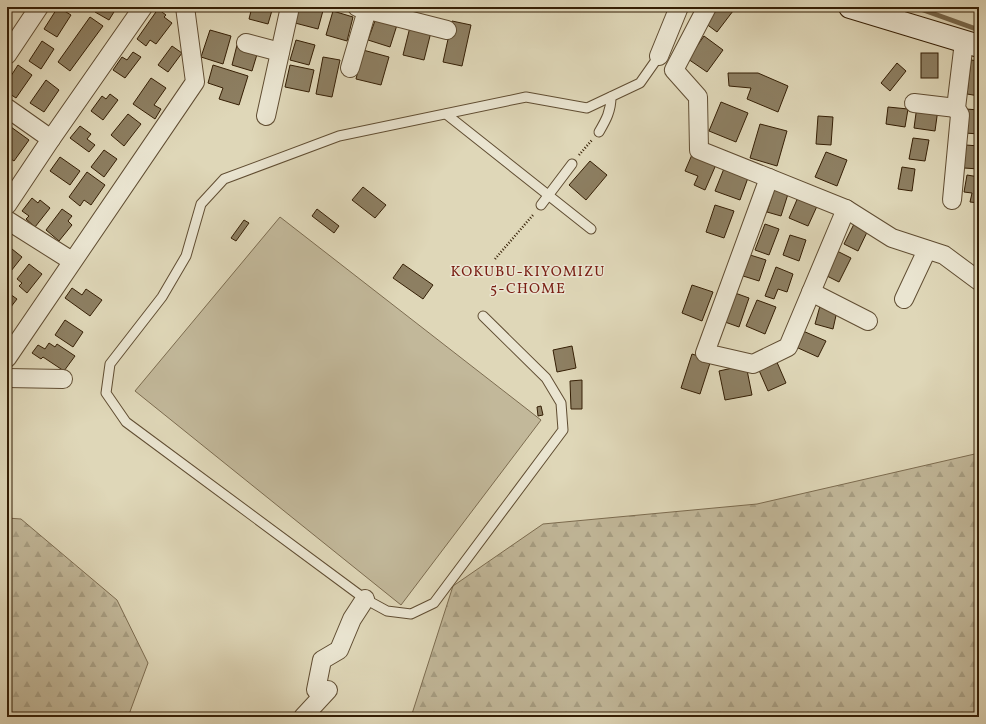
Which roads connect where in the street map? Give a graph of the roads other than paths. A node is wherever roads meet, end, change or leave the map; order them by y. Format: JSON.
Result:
{"nodes":[{"id":1,"x":39,"y":7,"type":"edge"},
{"id":2,"x":143,"y":7,"type":"edge"},
{"id":3,"x":185,"y":7,"type":"edge"},
{"id":4,"x":290,"y":7,"type":"edge"},
{"id":5,"x":679,"y":7,"type":"edge"},
{"id":6,"x":707,"y":7,"type":"edge"},
{"id":7,"x":850,"y":7,"type":"edge"},
{"id":8,"x":362,"y":8,"type":"edge"},
{"id":9,"x":447,"y":30,"type":"dead end"},
{"id":10,"x":246,"y":43,"type":"dead end"},
{"id":11,"x":971,"y":44,"type":"edge"},
{"id":12,"x":280,"y":52,"type":"junction"},
{"id":13,"x":7,"y":55,"type":"edge"},
{"id":14,"x":659,"y":56,"type":"joint"},
{"id":15,"x":350,"y":68,"type":"dead end"},
{"id":16,"x":611,"y":97,"type":"junction"},
{"id":17,"x":914,"y":102,"type":"dead end"},
{"id":18,"x":7,"y":108,"type":"edge"},
{"id":19,"x":956,"y":108,"type":"junction"},
{"id":20,"x":446,"y":114,"type":"junction"},
{"id":21,"x":266,"y":116,"type":"dead end"},
{"id":22,"x":599,"y":132,"type":"road end"},
{"id":23,"x":51,"y":139,"type":"junction"},
{"id":24,"x":572,"y":164,"type":"road end"},
{"id":25,"x":769,"y":178,"type":"junction"},
{"id":26,"x":549,"y":195,"type":"junction"},
{"id":27,"x":952,"y":200,"type":"dead end"},
{"id":28,"x":7,"y":205,"type":"edge"},
{"id":29,"x":542,"y":205,"type":"road end"},
{"id":30,"x":846,"y":209,"type":"junction"},
{"id":31,"x":7,"y":220,"type":"edge"},
{"id":32,"x":591,"y":229,"type":"dead end"},
{"id":33,"x":927,"y":250,"type":"junction"},
{"id":34,"x":72,"y":261,"type":"junction"},
{"id":35,"x":979,"y":281,"type":"edge"},
{"id":36,"x":811,"y":292,"type":"junction"},
{"id":37,"x":904,"y":299,"type":"dead end"},
{"id":38,"x":483,"y":316,"type":"dead end"},
{"id":39,"x":868,"y":321,"type":"dead end"},
{"id":40,"x":7,"y":358,"type":"edge"},
{"id":41,"x":7,"y":378,"type":"edge"},
{"id":42,"x":63,"y":378,"type":"dead end"},
{"id":43,"x":365,"y":600,"type":"junction"},
{"id":44,"x":303,"y":717,"type":"edge"}],
"edges":[{"from":1,"to":13,"type":"street"},
{"from":2,"to":23,"type":"street"},
{"from":3,"to":34,"type":"street"},
{"from":4,"to":12,"type":"street"},
{"from":5,"to":14,"type":"street"},
{"from":6,"to":25,"type":"street"},
{"from":7,"to":11,"type":"street"},
{"from":8,"to":9,"type":"street"},
{"from":8,"to":15,"type":"street"},
{"from":10,"to":12,"type":"street"},
{"from":11,"to":19,"type":"street"},
{"from":12,"to":21,"type":"street"},
{"from":14,"to":16,"type":"lane"},
{"from":16,"to":20,"type":"lane"},
{"from":16,"to":22,"type":"lane"},
{"from":17,"to":19,"type":"street"},
{"from":18,"to":23,"type":"street"},
{"from":19,"to":27,"type":"street"},
{"from":20,"to":26,"type":"lane"},
{"from":20,"to":43,"type":"lane"},
{"from":23,"to":28,"type":"street"},
{"from":24,"to":26,"type":"lane"},
{"from":25,"to":30,"type":"street"},
{"from":25,"to":36,"type":"street"},
{"from":26,"to":29,"type":"lane"},
{"from":26,"to":32,"type":"lane"},
{"from":30,"to":33,"type":"street"},
{"from":30,"to":36,"type":"street"},
{"from":31,"to":34,"type":"street"},
{"from":33,"to":35,"type":"street"},
{"from":33,"to":37,"type":"street"},
{"from":34,"to":40,"type":"street"},
{"from":36,"to":39,"type":"street"},
{"from":38,"to":43,"type":"lane"},
{"from":41,"to":42,"type":"street"},
{"from":43,"to":44,"type":"street"}]}
